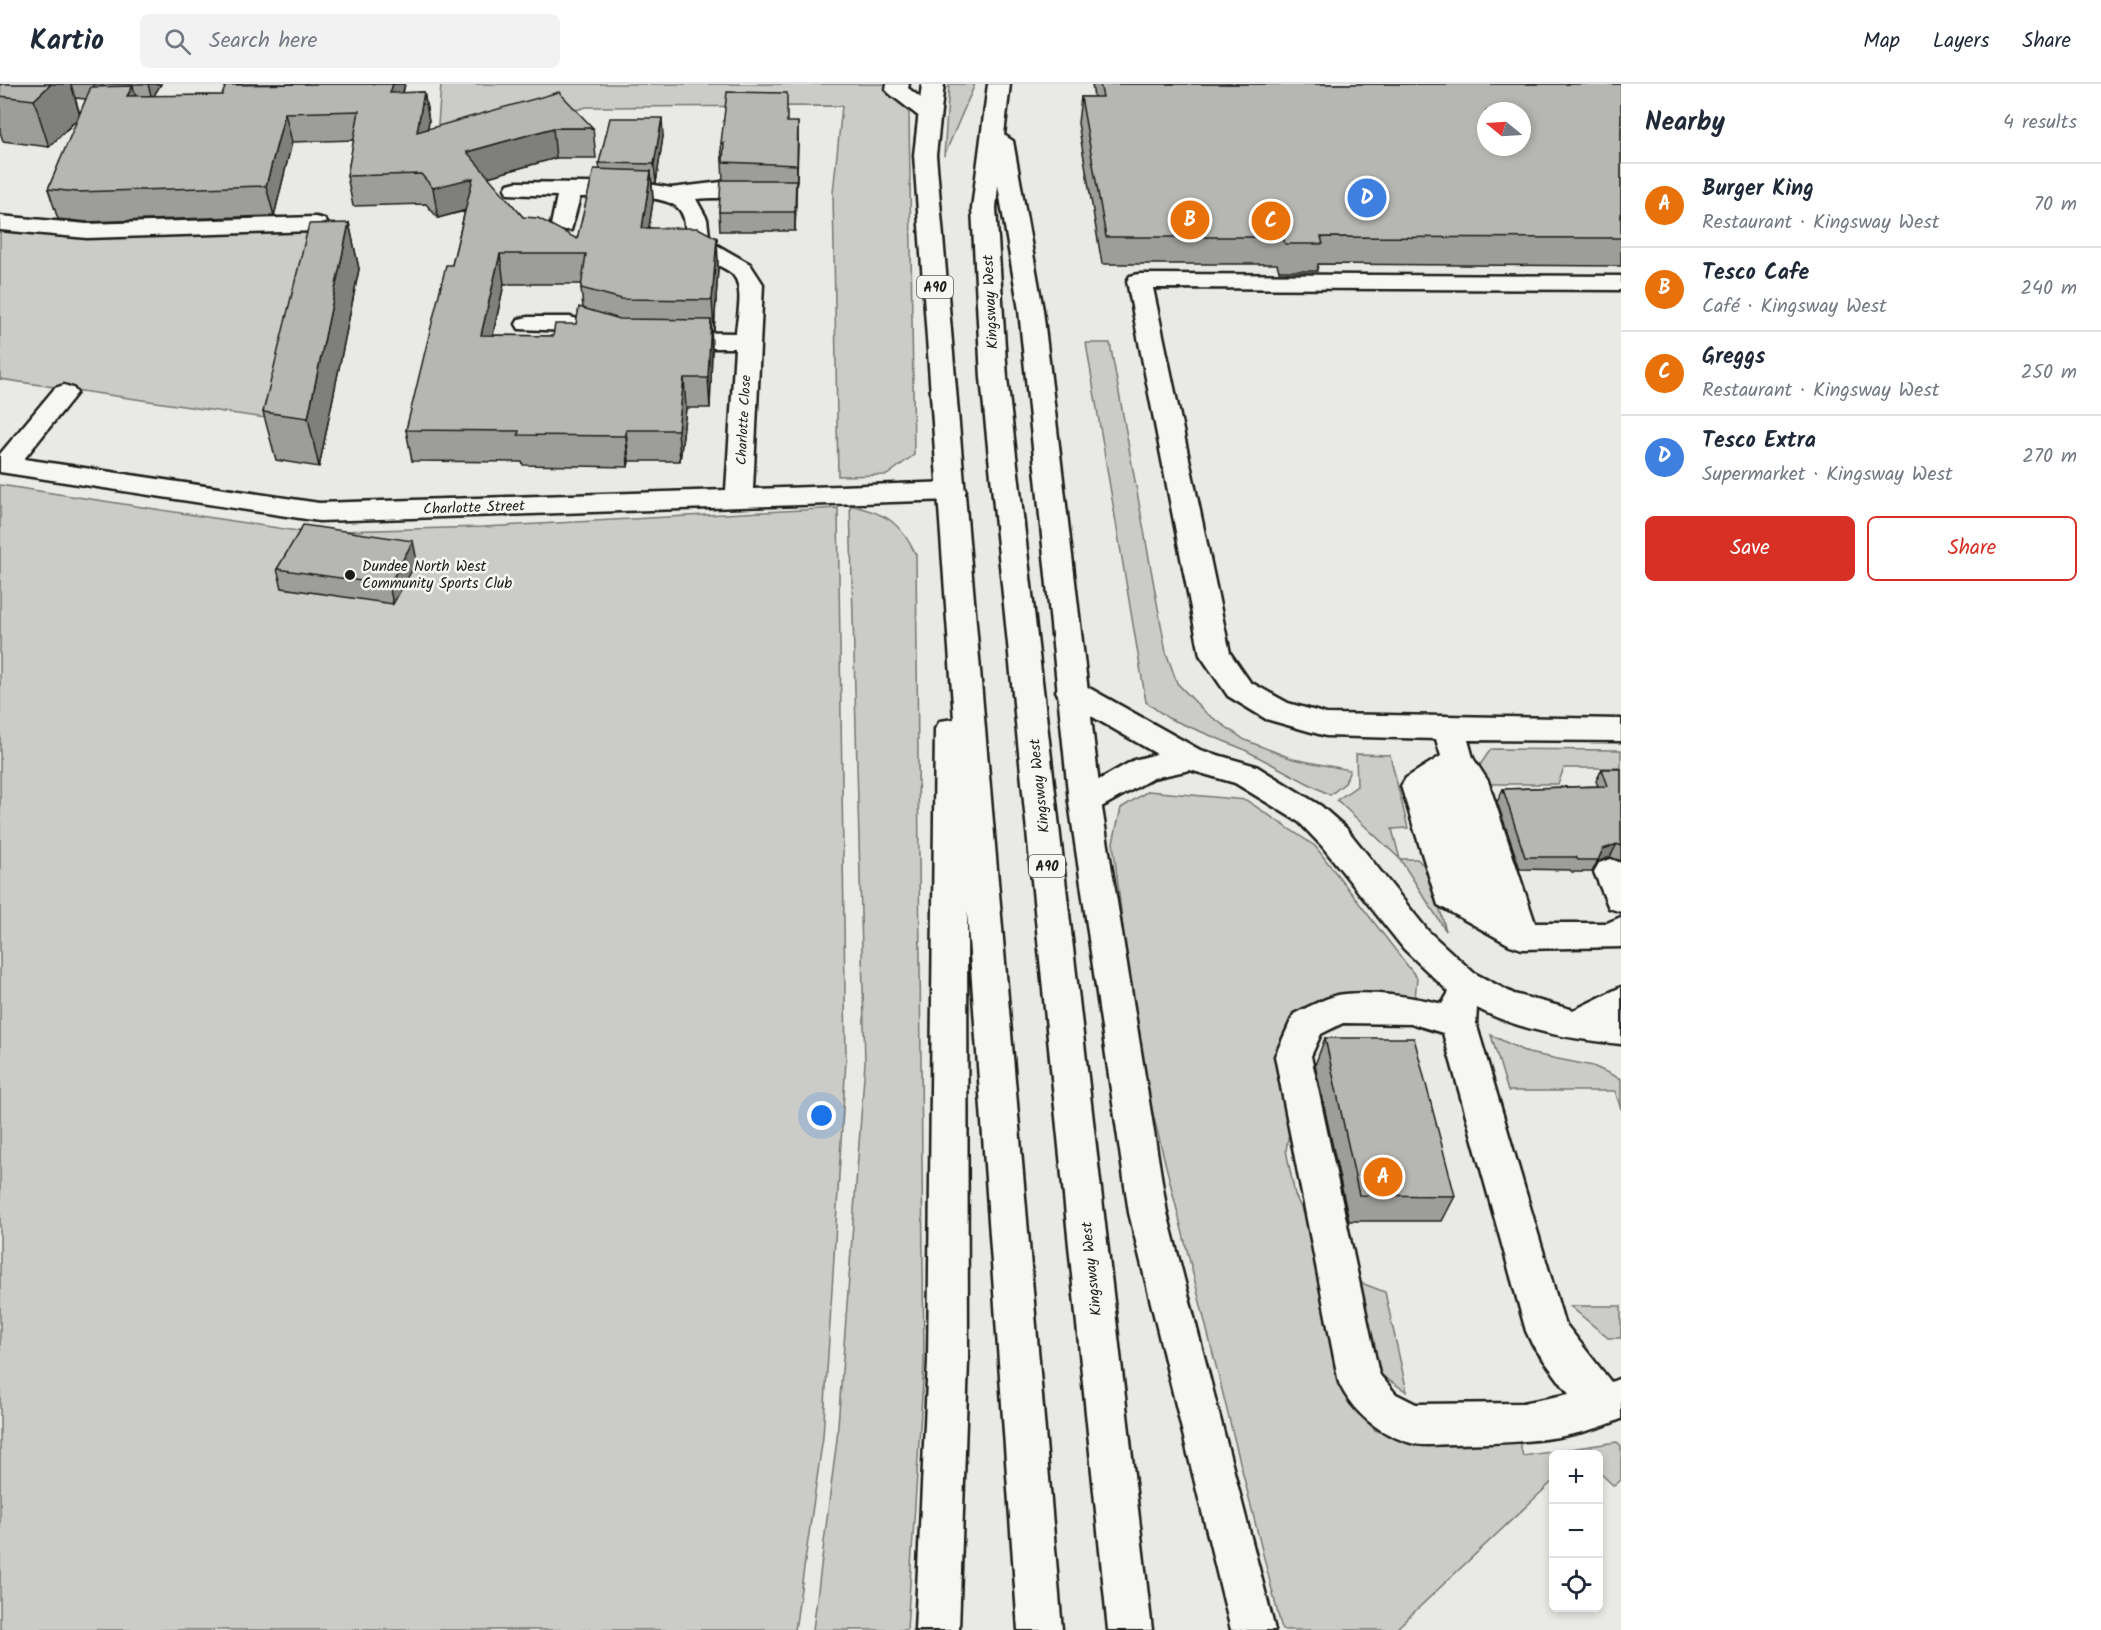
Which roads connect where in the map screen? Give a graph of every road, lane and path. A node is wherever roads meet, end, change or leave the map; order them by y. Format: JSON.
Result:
{"nodes":[{"id":1,"x":898,"y":84,"type":"edge"},
{"id":2,"x":933,"y":84,"type":"edge"},
{"id":3,"x":997,"y":92,"type":"edge"},
{"id":4,"x":929,"y":113,"type":"junction"},
{"id":5,"x":516,"y":189,"type":"dead end"},
{"id":6,"x":784,"y":189,"type":"edge"},
{"id":7,"x":570,"y":190,"type":"junction"},
{"id":8,"x":671,"y":195,"type":"junction"},
{"id":9,"x":0,"y":223,"type":"edge"},
{"id":10,"x":316,"y":224,"type":"edge"},
{"id":11,"x":563,"y":225,"type":"dead end"},
{"id":12,"x":1621,"y":283,"type":"edge"},
{"id":13,"x":534,"y":297,"type":"dead end"},
{"id":14,"x":747,"y":341,"type":"junction"},
{"id":15,"x":64,"y":393,"type":"dead end"},
{"id":16,"x":2,"y":465,"type":"edge"},
{"id":17,"x":952,"y":490,"type":"junction"},
{"id":18,"x":739,"y":498,"type":"junction"},
{"id":19,"x":1071,"y":691,"type":"junction"},
{"id":20,"x":1449,"y":729,"type":"junction"},
{"id":21,"x":1621,"y":730,"type":"edge"},
{"id":22,"x":1190,"y":759,"type":"junction"},
{"id":23,"x":1458,"y":761,"type":"junction"},
{"id":24,"x":1085,"y":802,"type":"junction"},
{"id":25,"x":1621,"y":930,"type":"edge"},
{"id":26,"x":1522,"y":936,"type":"junction"},
{"id":27,"x":1462,"y":983,"type":"junction"},
{"id":28,"x":1621,"y":1001,"type":"edge"},
{"id":29,"x":1458,"y":1023,"type":"junction"},
{"id":30,"x":1577,"y":1026,"type":"junction"},
{"id":31,"x":1621,"y":1029,"type":"edge"},
{"id":32,"x":1613,"y":1402,"type":"edge"},
{"id":33,"x":938,"y":1630,"type":"edge"},
{"id":34,"x":1040,"y":1630,"type":"edge"},
{"id":35,"x":1130,"y":1630,"type":"edge"},
{"id":36,"x":1253,"y":1630,"type":"edge"}],
"edges":[{"from":1,"to":4,"type":"main road"},
{"from":2,"to":4,"type":"main road","number":"A90"},
{"from":3,"to":19,"type":"main road","number":"A90"},
{"from":3,"to":35,"type":"main road","name":"Kingsway West","number":"A90"},
{"from":4,"to":17,"type":"main road","number":"A90"},
{"from":5,"to":7,"type":"main road"},
{"from":6,"to":8,"type":"main road"},
{"from":7,"to":8,"type":"main road"},
{"from":7,"to":11,"type":"main road"},
{"from":8,"to":14,"type":"main road","name":"Charlotte Close"},
{"from":9,"to":10,"type":"main road"},
{"from":12,"to":20,"type":"main road"},
{"from":13,"to":14,"type":"main road"},
{"from":14,"to":18,"type":"main road","name":"Charlotte Close"},
{"from":15,"to":16,"type":"main road"},
{"from":16,"to":18,"type":"main road","name":"Charlotte Street"},
{"from":17,"to":18,"type":"main road","name":"Charlotte Street"},
{"from":17,"to":33,"type":"main road","number":"A90"},
{"from":17,"to":34,"type":"main road","number":"A90"},
{"from":19,"to":22,"type":"main road"},
{"from":19,"to":24,"type":"main road","number":"A90"},
{"from":20,"to":21,"type":"main road"},
{"from":20,"to":23,"type":"main road"},
{"from":22,"to":24,"type":"main road"},
{"from":22,"to":27,"type":"main road"},
{"from":23,"to":26,"type":"main road"},
{"from":23,"to":26,"type":"main road"},
{"from":24,"to":36,"type":"main road","number":"A90"},
{"from":25,"to":26,"type":"main road"},
{"from":27,"to":29,"type":"main road"},
{"from":27,"to":30,"type":"main road"},
{"from":28,"to":30,"type":"main road"},
{"from":29,"to":32,"type":"main road"},
{"from":29,"to":32,"type":"main road"},
{"from":30,"to":31,"type":"main road"}]}
